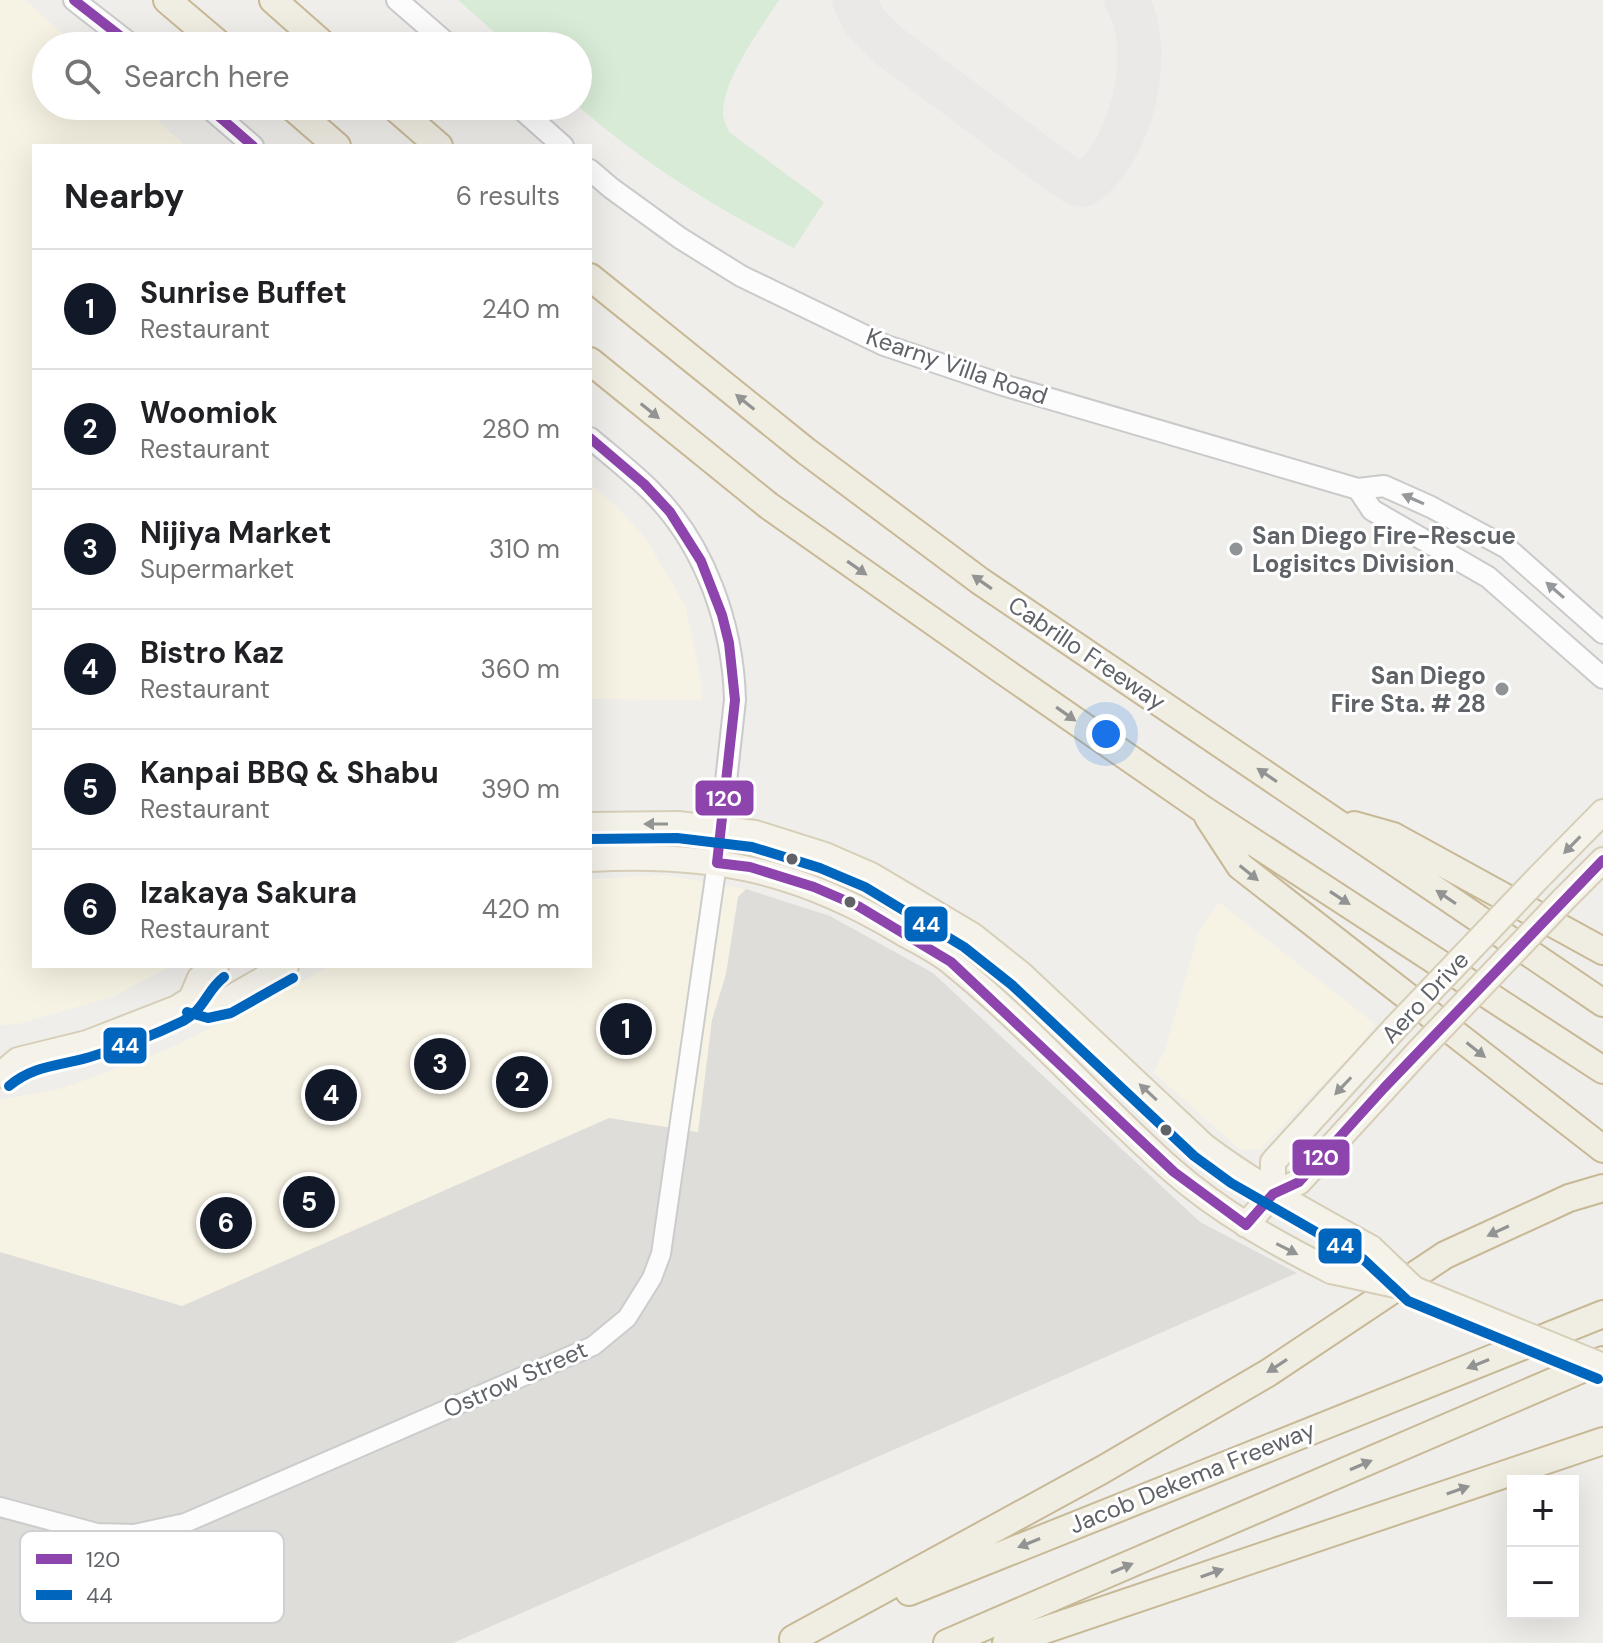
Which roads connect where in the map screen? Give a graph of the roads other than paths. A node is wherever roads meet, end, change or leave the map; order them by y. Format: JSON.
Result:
{"nodes":[{"id":1,"x":74,"y":0,"type":"edge"},
{"id":2,"x":167,"y":0,"type":"edge"},
{"id":3,"x":273,"y":0,"type":"edge"},
{"id":4,"x":397,"y":0,"type":"edge"},
{"id":5,"x":115,"y":32,"type":"edge"},
{"id":6,"x":205,"y":32,"type":"edge"},
{"id":7,"x":309,"y":32,"type":"edge"},
{"id":8,"x":434,"y":32,"type":"edge"},
{"id":9,"x":223,"y":120,"type":"edge"},
{"id":10,"x":307,"y":120,"type":"edge"},
{"id":11,"x":409,"y":120,"type":"edge"},
{"id":12,"x":534,"y":120,"type":"edge"},
{"id":13,"x":251,"y":144,"type":"edge"},
{"id":14,"x":335,"y":144,"type":"edge"},
{"id":15,"x":437,"y":144,"type":"edge"},
{"id":16,"x":561,"y":144,"type":"edge"},
{"id":17,"x":592,"y":172,"type":"edge"},
{"id":18,"x":592,"y":279,"type":"edge"},
{"id":19,"x":592,"y":363,"type":"edge"},
{"id":20,"x":592,"y":440,"type":"edge"},
{"id":21,"x":1358,"y":489,"type":"junction"},
{"id":22,"x":1603,"y":633,"type":"edge"},
{"id":23,"x":1603,"y":678,"type":"edge"},
{"id":24,"x":1204,"y":810,"type":"junction"},
{"id":25,"x":1603,"y":812,"type":"edge"},
{"id":26,"x":1331,"y":819,"type":"junction"},
{"id":27,"x":592,"y":825,"type":"edge"},
{"id":28,"x":721,"y":829,"type":"junction"},
{"id":29,"x":592,"y":859,"type":"edge"},
{"id":30,"x":1603,"y":860,"type":"edge"},
{"id":31,"x":717,"y":863,"type":"junction"},
{"id":32,"x":1603,"y":951,"type":"edge"},
{"id":33,"x":213,"y":968,"type":"edge"},
{"id":34,"x":283,"y":968,"type":"edge"},
{"id":35,"x":191,"y":999,"type":"junction"},
{"id":36,"x":1603,"y":1003,"type":"edge"},
{"id":37,"x":6,"y":1060,"type":"edge"},
{"id":38,"x":1603,"y":1070,"type":"edge"},
{"id":39,"x":1603,"y":1149,"type":"edge"},
{"id":40,"x":1603,"y":1188,"type":"edge"},
{"id":41,"x":1273,"y":1194,"type":"junction"},
{"id":42,"x":1246,"y":1225,"type":"junction"},
{"id":43,"x":1414,"y":1289,"type":"junction"},
{"id":44,"x":1603,"y":1314,"type":"edge"},
{"id":45,"x":1603,"y":1363,"type":"edge"},
{"id":46,"x":1603,"y":1441,"type":"edge"},
{"id":47,"x":0,"y":1507,"type":"edge"},
{"id":48,"x":90,"y":1531,"type":"edge"},
{"id":49,"x":148,"y":1531,"type":"edge"},
{"id":50,"x":788,"y":1641,"type":"edge"},
{"id":51,"x":947,"y":1643,"type":"edge"},
{"id":52,"x":1006,"y":1643,"type":"edge"}],
"edges":[{"from":1,"to":5,"type":"main road"},
{"from":2,"to":6,"type":"highway"},
{"from":3,"to":7,"type":"highway"},
{"from":4,"to":8,"type":"main road"},
{"from":9,"to":13,"type":"main road"},
{"from":10,"to":14,"type":"highway"},
{"from":11,"to":15,"type":"highway"},
{"from":12,"to":16,"type":"main road"},
{"from":17,"to":21,"type":"main road","name":"Kearny Villa Road"},
{"from":26,"to":18,"type":"highway","name":"Cabrillo Freeway","one_way":true},
{"from":19,"to":24,"type":"highway","one_way":true},
{"from":20,"to":28,"type":"main road"},
{"from":22,"to":21,"type":"main road","name":"Kearny Villa Road","one_way":true},
{"from":21,"to":23,"type":"main road"},
{"from":24,"to":38,"type":"highway","one_way":true},
{"from":24,"to":39,"type":"highway","one_way":true},
{"from":25,"to":41,"type":"main road","name":"Aero Drive","one_way":true,"bridge":true},
{"from":26,"to":32,"type":"highway"},
{"from":36,"to":26,"type":"highway","name":"Cabrillo Freeway","one_way":true},
{"from":28,"to":27,"type":"main road","one_way":true},
{"from":28,"to":31,"type":"main road"},
{"from":41,"to":28,"type":"main road","one_way":true},
{"from":29,"to":31,"type":"main road"},
{"from":30,"to":41,"type":"main road","name":"Aero Drive","bridge":true},
{"from":31,"to":42,"type":"main road"},
{"from":31,"to":49,"type":"street","name":"Ostrow Street"},
{"from":33,"to":35,"type":"main road"},
{"from":34,"to":35,"type":"main road"},
{"from":35,"to":37,"type":"main road"},
{"from":40,"to":50,"type":"highway","one_way":true},
{"from":41,"to":42,"type":"main road","name":"Aero Drive"},
{"from":41,"to":43,"type":"main road","bridge":true},
{"from":42,"to":43,"type":"main road","one_way":true,"bridge":true},
{"from":43,"to":45,"type":"main road","bridge":true},
{"from":44,"to":50,"type":"highway","name":"Jacob Dekema Freeway","one_way":true},
{"from":51,"to":45,"type":"highway","one_way":true},
{"from":52,"to":46,"type":"highway","one_way":true},
{"from":47,"to":48,"type":"street","name":"Ostrow Street"}]}
